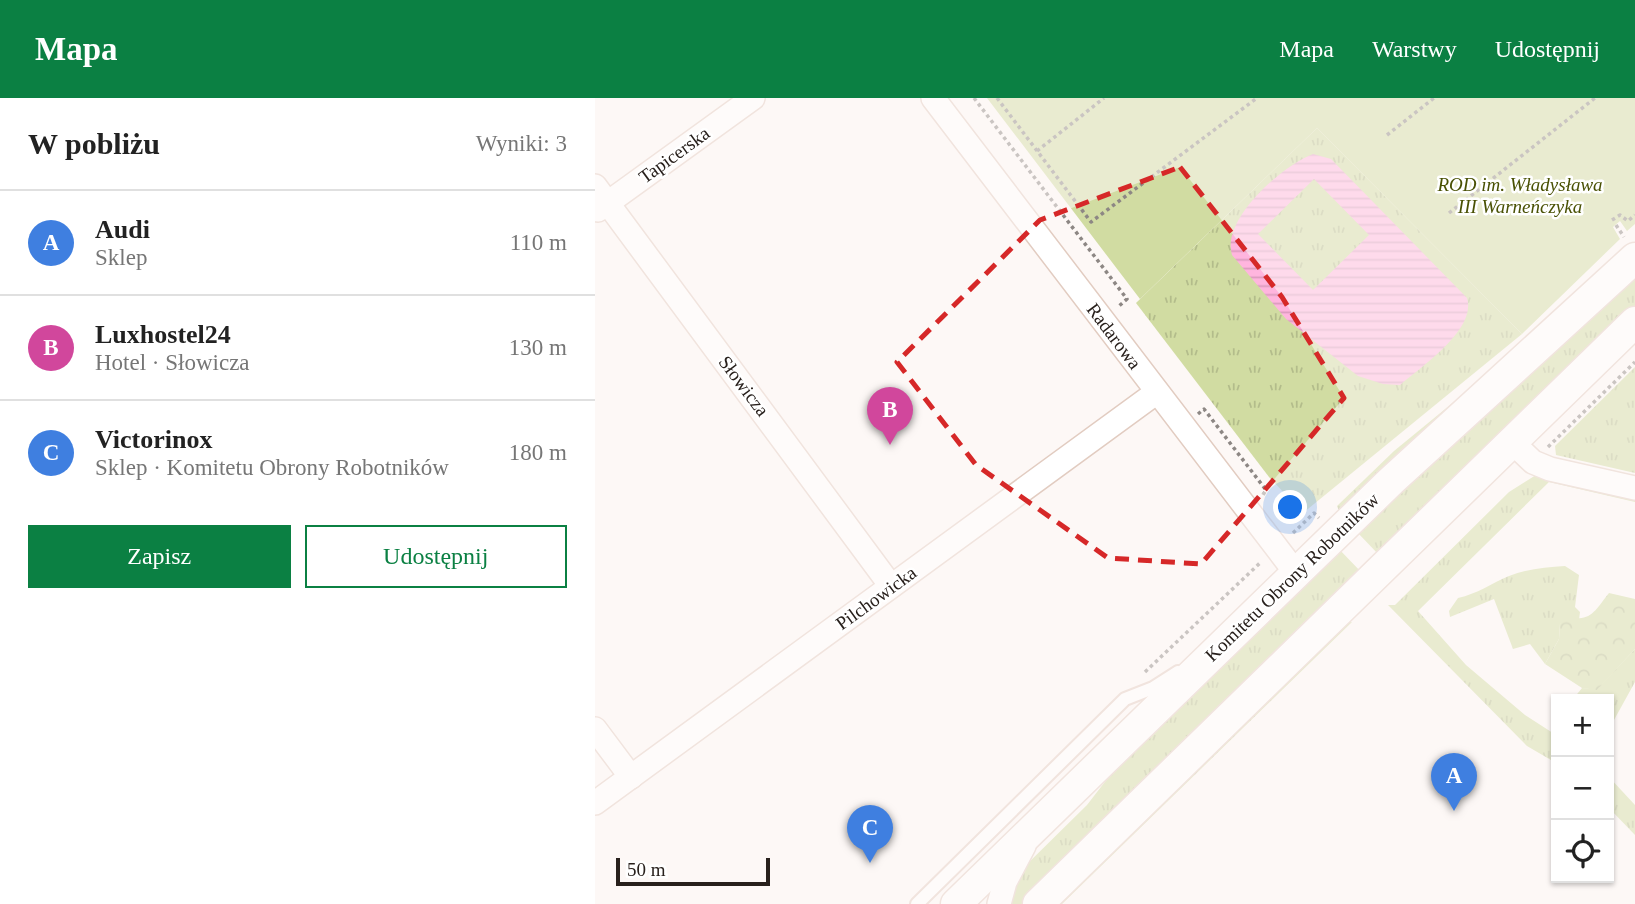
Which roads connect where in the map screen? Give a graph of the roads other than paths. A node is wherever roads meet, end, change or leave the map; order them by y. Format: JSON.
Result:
{"nodes":[{"id":1,"x":753,"y":98,"type":"edge"},
{"id":2,"x":933,"y":98,"type":"edge"},
{"id":3,"x":599,"y":200,"type":"edge"},
{"id":4,"x":1635,"y":258,"type":"edge"},
{"id":5,"x":1635,"y":322,"type":"edge"},
{"id":6,"x":1157,"y":392,"type":"junction"},
{"id":7,"x":1511,"y":442,"type":"junction"},
{"id":8,"x":1635,"y":488,"type":"edge"},
{"id":9,"x":1296,"y":573,"type":"junction"},
{"id":10,"x":891,"y":586,"type":"junction"},
{"id":11,"x":1188,"y":678,"type":"junction"},
{"id":12,"x":595,"y":729,"type":"edge"},
{"id":13,"x":631,"y":777,"type":"junction"},
{"id":14,"x":595,"y":803,"type":"edge"},
{"id":15,"x":1034,"y":828,"type":"junction"},
{"id":16,"x":917,"y":904,"type":"edge"},
{"id":17,"x":956,"y":904,"type":"edge"},
{"id":18,"x":999,"y":904,"type":"edge"},
{"id":19,"x":1038,"y":904,"type":"edge"}],
"edges":[{"from":1,"to":3,"type":"street","name":"Tapicerska"},
{"from":2,"to":6,"type":"street","name":"Radarowa"},
{"from":3,"to":10,"type":"street","name":"Słowicza"},
{"from":4,"to":9,"type":"street","name":"Komitetu Obrony Robotników"},
{"from":5,"to":7,"type":"street"},
{"from":6,"to":9,"type":"street","name":"Radarowa"},
{"from":6,"to":10,"type":"street","name":"Pilchowicka"},
{"from":7,"to":8,"type":"street"},
{"from":7,"to":19,"type":"street"},
{"from":9,"to":11,"type":"street","name":"Komitetu Obrony Robotników"},
{"from":10,"to":13,"type":"street","name":"Pilchowicka"},
{"from":11,"to":15,"type":"street","name":"Komitetu Obrony Robotników"},
{"from":11,"to":16,"type":"lane"},
{"from":12,"to":13,"type":"street"},
{"from":13,"to":14,"type":"street","name":"Pilchowicka"},
{"from":15,"to":17,"type":"street","name":"Komitetu Obrony Robotników"},
{"from":15,"to":18,"type":"street"}]}
